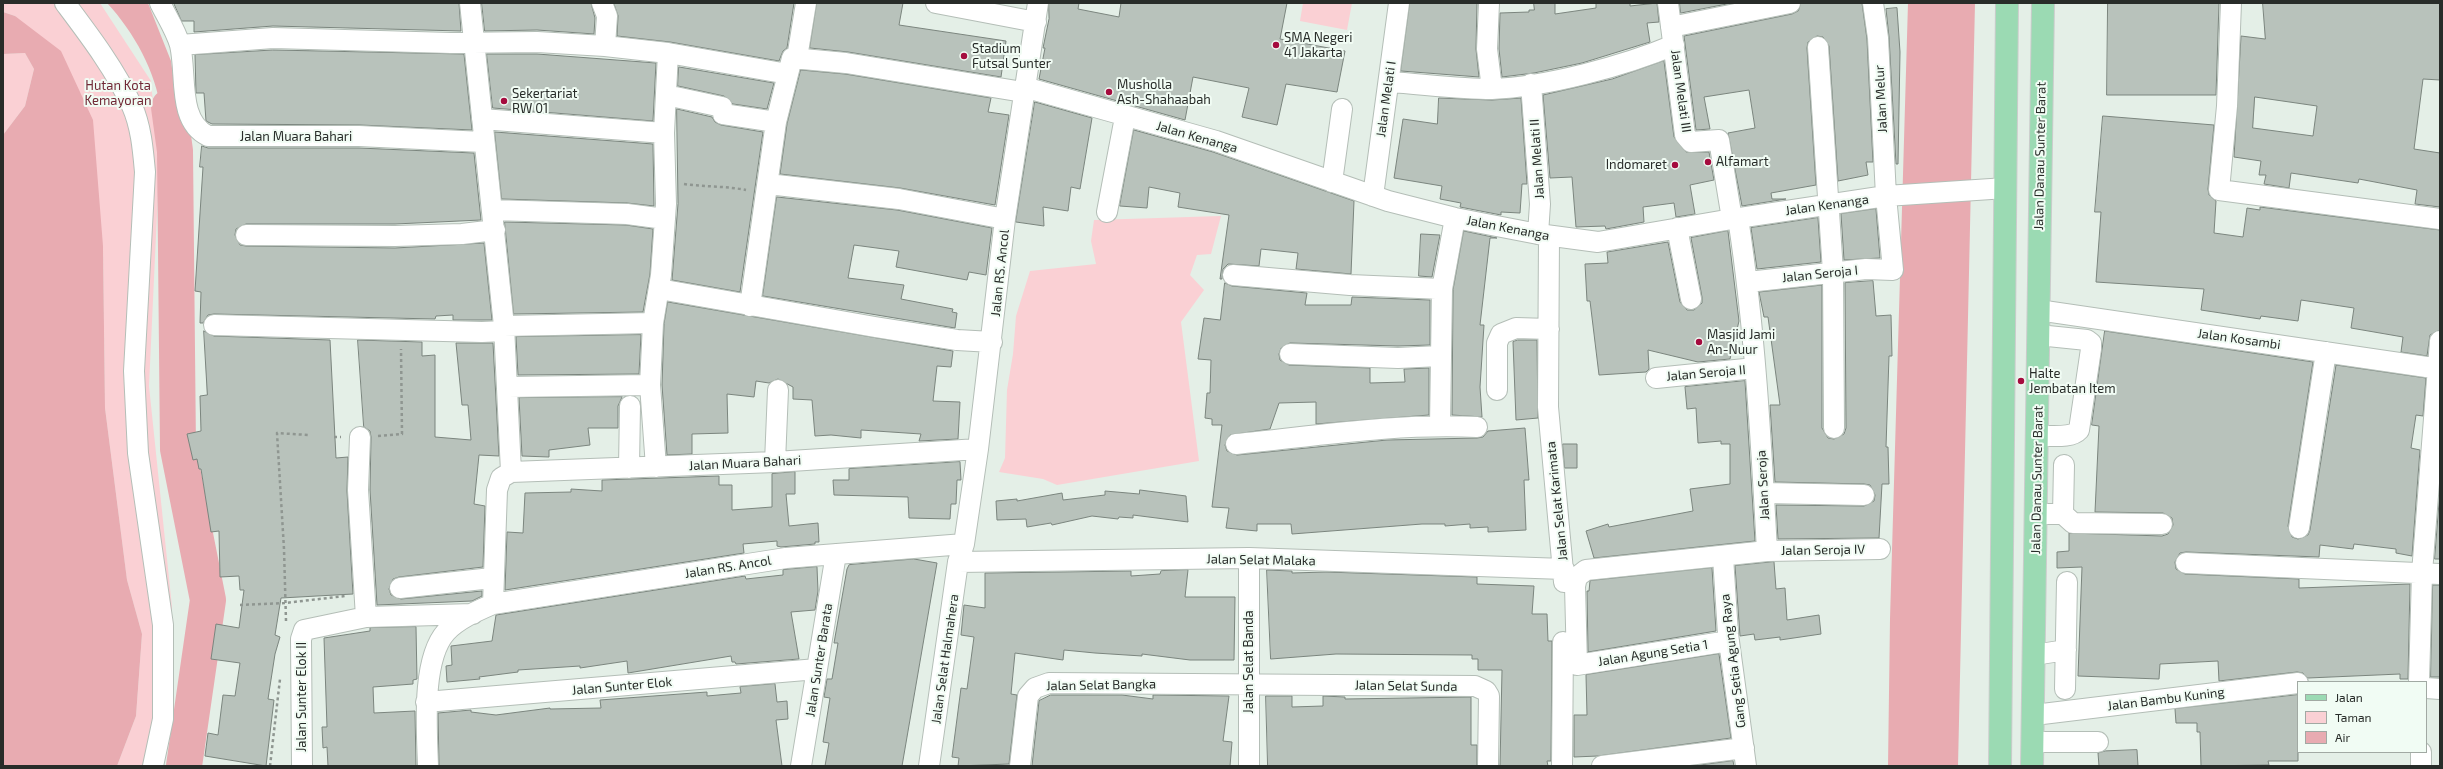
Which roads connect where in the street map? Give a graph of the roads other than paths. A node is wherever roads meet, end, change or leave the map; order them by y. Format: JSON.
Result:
{"nodes":[{"id":1,"x":65,"y":3,"type":"edge"},
{"id":2,"x":160,"y":3,"type":"edge"},
{"id":3,"x":470,"y":3,"type":"edge"},
{"id":4,"x":602,"y":3,"type":"edge"},
{"id":5,"x":806,"y":3,"type":"edge"},
{"id":6,"x":936,"y":3,"type":"edge"},
{"id":7,"x":1399,"y":3,"type":"edge"},
{"id":8,"x":1489,"y":3,"type":"edge"},
{"id":9,"x":1668,"y":3,"type":"edge"},
{"id":10,"x":1790,"y":3,"type":"edge"},
{"id":11,"x":1873,"y":3,"type":"edge"},
{"id":12,"x":2007,"y":3,"type":"edge"},
{"id":13,"x":2043,"y":3,"type":"edge"},
{"id":14,"x":2231,"y":3,"type":"edge"},
{"id":15,"x":1037,"y":12,"type":"edge"},
{"id":16,"x":1673,"y":36,"type":"junction"},
{"id":17,"x":474,"y":43,"type":"junction"},
{"id":18,"x":180,"y":45,"type":"junction"},
{"id":19,"x":605,"y":46,"type":"junction"},
{"id":20,"x":1818,"y":47,"type":"dead end"},
{"id":21,"x":668,"y":53,"type":"junction"},
{"id":22,"x":793,"y":66,"type":"junction"},
{"id":23,"x":1389,"y":82,"type":"junction"},
{"id":24,"x":1531,"y":84,"type":"junction"},
{"id":25,"x":1024,"y":89,"type":"junction"},
{"id":26,"x":1492,"y":89,"type":"junction"},
{"id":27,"x":666,"y":95,"type":"junction"},
{"id":28,"x":1342,"y":109,"type":"dead end"},
{"id":29,"x":1125,"y":116,"type":"junction"},
{"id":30,"x":482,"y":119,"type":"junction"},
{"id":31,"x":776,"y":122,"type":"junction"},
{"id":32,"x":664,"y":133,"type":"junction"},
{"id":33,"x":483,"y":142,"type":"junction"},
{"id":34,"x":1332,"y":182,"type":"junction"},
{"id":35,"x":768,"y":188,"type":"junction"},
{"id":36,"x":2006,"y":188,"type":"junction"},
{"id":37,"x":1373,"y":196,"type":"junction"},
{"id":38,"x":1892,"y":196,"type":"junction"},
{"id":39,"x":1828,"y":205,"type":"junction"},
{"id":40,"x":492,"y":210,"type":"junction"},
{"id":41,"x":1107,"y":212,"type":"dead end"},
{"id":42,"x":1455,"y":218,"type":"junction"},
{"id":43,"x":1735,"y":218,"type":"junction"},
{"id":44,"x":665,"y":219,"type":"junction"},
{"id":45,"x":1005,"y":219,"type":"junction"},
{"id":46,"x":2440,"y":219,"type":"edge"},
{"id":47,"x":1677,"y":228,"type":"junction"},
{"id":48,"x":495,"y":230,"type":"junction"},
{"id":49,"x":246,"y":235,"type":"dead end"},
{"id":50,"x":1544,"y":235,"type":"junction"},
{"id":51,"x":1893,"y":270,"type":"joint"},
{"id":52,"x":1833,"y":272,"type":"junction"},
{"id":53,"x":1233,"y":275,"type":"dead end"},
{"id":54,"x":1748,"y":282,"type":"junction"},
{"id":55,"x":659,"y":289,"type":"junction"},
{"id":56,"x":1442,"y":289,"type":"junction"},
{"id":57,"x":1691,"y":299,"type":"dead end"},
{"id":58,"x":750,"y":306,"type":"junction"},
{"id":59,"x":2038,"y":310,"type":"junction"},
{"id":60,"x":653,"y":323,"type":"junction"},
{"id":61,"x":214,"y":325,"type":"dead end"},
{"id":62,"x":504,"y":329,"type":"junction"},
{"id":63,"x":1549,"y":329,"type":"junction"},
{"id":64,"x":2038,"y":335,"type":"junction"},
{"id":65,"x":2440,"y":341,"type":"edge"},
{"id":66,"x":992,"y":342,"type":"junction"},
{"id":67,"x":2326,"y":352,"type":"junction"},
{"id":68,"x":1290,"y":354,"type":"dead end"},
{"id":69,"x":1440,"y":356,"type":"junction"},
{"id":70,"x":1755,"y":368,"type":"junction"},
{"id":71,"x":2438,"y":369,"type":"edge"},
{"id":72,"x":1656,"y":378,"type":"dead end"},
{"id":73,"x":650,"y":385,"type":"junction"},
{"id":74,"x":508,"y":387,"type":"junction"},
{"id":75,"x":778,"y":390,"type":"dead end"},
{"id":76,"x":1497,"y":390,"type":"dead end"},
{"id":77,"x":630,"y":406,"type":"dead end"},
{"id":78,"x":1440,"y":425,"type":"junction"},
{"id":79,"x":1477,"y":427,"type":"dead end"},
{"id":80,"x":1834,"y":428,"type":"dead end"},
{"id":81,"x":2037,"y":436,"type":"junction"},
{"id":82,"x":360,"y":437,"type":"road end"},
{"id":83,"x":1236,"y":444,"type":"dead end"},
{"id":84,"x":978,"y":449,"type":"junction"},
{"id":85,"x":776,"y":462,"type":"junction"},
{"id":86,"x":2435,"y":464,"type":"edge"},
{"id":87,"x":2064,"y":466,"type":"dead end"},
{"id":88,"x":656,"y":467,"type":"junction"},
{"id":89,"x":629,"y":468,"type":"junction"},
{"id":90,"x":510,"y":472,"type":"junction"},
{"id":91,"x":1765,"y":493,"type":"junction"},
{"id":92,"x":1864,"y":495,"type":"dead end"},
{"id":93,"x":2037,"y":514,"type":"junction"},
{"id":94,"x":2063,"y":514,"type":"junction"},
{"id":95,"x":2162,"y":524,"type":"dead end"},
{"id":96,"x":2299,"y":528,"type":"dead end"},
{"id":97,"x":1880,"y":549,"type":"dead end"},
{"id":98,"x":1766,"y":551,"type":"junction"},
{"id":99,"x":961,"y":553,"type":"junction"},
{"id":100,"x":836,"y":554,"type":"junction"},
{"id":101,"x":1723,"y":557,"type":"junction"},
{"id":102,"x":1249,"y":558,"type":"junction"},
{"id":103,"x":2186,"y":563,"type":"dead end"},
{"id":104,"x":1564,"y":569,"type":"junction"},
{"id":105,"x":2431,"y":574,"type":"edge"},
{"id":106,"x":492,"y":578,"type":"junction"},
{"id":107,"x":2067,"y":582,"type":"dead end"},
{"id":108,"x":400,"y":588,"type":"dead end"},
{"id":109,"x":493,"y":604,"type":"junction"},
{"id":110,"x":473,"y":614,"type":"junction"},
{"id":111,"x":366,"y":617,"type":"junction"},
{"id":112,"x":1729,"y":641,"type":"junction"},
{"id":113,"x":2066,"y":650,"type":"junction"},
{"id":114,"x":2034,"y":655,"type":"junction"},
{"id":115,"x":817,"y":669,"type":"junction"},
{"id":116,"x":2419,"y":681,"type":"edge"},
{"id":117,"x":2297,"y":683,"type":"edge"},
{"id":118,"x":1249,"y":684,"type":"junction"},
{"id":119,"x":2427,"y":688,"type":"edge"},
{"id":120,"x":2064,"y":689,"type":"dead end"},
{"id":121,"x":2440,"y":689,"type":"edge"},
{"id":122,"x":426,"y":702,"type":"junction"},
{"id":123,"x":2034,"y":715,"type":"junction"},
{"id":124,"x":2033,"y":742,"type":"junction"},
{"id":125,"x":2098,"y":742,"type":"dead end"},
{"id":126,"x":2420,"y":753,"type":"edge"},
{"id":127,"x":1745,"y":757,"type":"edge"},
{"id":128,"x":153,"y":766,"type":"edge"},
{"id":129,"x":302,"y":766,"type":"edge"},
{"id":130,"x":428,"y":766,"type":"edge"},
{"id":131,"x":802,"y":766,"type":"edge"},
{"id":132,"x":929,"y":766,"type":"edge"},
{"id":133,"x":1020,"y":766,"type":"edge"},
{"id":134,"x":1249,"y":766,"type":"edge"},
{"id":135,"x":1488,"y":766,"type":"edge"},
{"id":136,"x":1562,"y":766,"type":"edge"},
{"id":137,"x":1602,"y":766,"type":"edge"},
{"id":138,"x":2000,"y":766,"type":"edge"},
{"id":139,"x":2032,"y":766,"type":"edge"},
{"id":140,"x":2421,"y":766,"type":"edge"}],
"edges":[{"from":1,"to":128,"type":"street"},
{"from":2,"to":18,"type":"street","name":"Jalan Muara Bahari"},
{"from":3,"to":17,"type":"street"},
{"from":4,"to":19,"type":"street"},
{"from":5,"to":22,"type":"street"},
{"from":6,"to":15,"type":"street"},
{"from":7,"to":23,"type":"street","name":"Jalan Melati I"},
{"from":8,"to":26,"type":"street"},
{"from":9,"to":16,"type":"street","name":"Jalan Melati III"},
{"from":10,"to":16,"type":"street"},
{"from":11,"to":38,"type":"street","name":"Jalan Melur"},
{"from":12,"to":36,"type":"main road"},
{"from":13,"to":59,"type":"main road","name":"Jalan Danau Sunter Barat"},
{"from":14,"to":46,"type":"street"},
{"from":15,"to":25,"type":"street","name":"Jalan RS. Ancol"},
{"from":16,"to":24,"type":"street"},
{"from":16,"to":43,"type":"street","name":"Jalan Melati III"},
{"from":17,"to":18,"type":"street"},
{"from":17,"to":19,"type":"street","name":"Jalan Kenanga"},
{"from":17,"to":30,"type":"street"},
{"from":18,"to":33,"type":"street","name":"Jalan Muara Bahari"},
{"from":19,"to":21,"type":"street","name":"Jalan Kenanga"},
{"from":20,"to":39,"type":"street"},
{"from":21,"to":22,"type":"street","name":"Jalan Kenanga"},
{"from":21,"to":27,"type":"street"},
{"from":22,"to":25,"type":"street","name":"Jalan Kenanga"},
{"from":22,"to":31,"type":"street"},
{"from":23,"to":26,"type":"street"},
{"from":23,"to":37,"type":"street","name":"Jalan Melati I"},
{"from":24,"to":26,"type":"street"},
{"from":24,"to":50,"type":"street","name":"Jalan Melati II"},
{"from":25,"to":29,"type":"street","name":"Jalan Kenanga"},
{"from":25,"to":45,"type":"street","name":"Jalan RS. Ancol"},
{"from":27,"to":31,"type":"street"},
{"from":27,"to":32,"type":"street"},
{"from":28,"to":34,"type":"street"},
{"from":29,"to":34,"type":"street","name":"Jalan Kenanga"},
{"from":29,"to":41,"type":"street"},
{"from":30,"to":32,"type":"street"},
{"from":30,"to":33,"type":"street"},
{"from":31,"to":35,"type":"street"},
{"from":32,"to":44,"type":"street"},
{"from":33,"to":40,"type":"street"},
{"from":34,"to":37,"type":"street","name":"Jalan Kenanga"},
{"from":35,"to":45,"type":"street"},
{"from":35,"to":58,"type":"street"},
{"from":36,"to":38,"type":"street","name":"Jalan Kenanga"},
{"from":36,"to":138,"type":"main road"},
{"from":37,"to":42,"type":"street","name":"Jalan Kenanga"},
{"from":38,"to":39,"type":"street","name":"Jalan Kenanga"},
{"from":38,"to":51,"type":"street","name":"Jalan Melur"},
{"from":39,"to":43,"type":"street","name":"Jalan Kenanga"},
{"from":39,"to":52,"type":"street"},
{"from":40,"to":44,"type":"street"},
{"from":40,"to":48,"type":"street"},
{"from":42,"to":50,"type":"street","name":"Jalan Kenanga"},
{"from":42,"to":56,"type":"street"},
{"from":43,"to":47,"type":"street","name":"Jalan Kenanga"},
{"from":43,"to":54,"type":"street","name":"Jalan Seroja"},
{"from":44,"to":55,"type":"street"},
{"from":45,"to":66,"type":"street","name":"Jalan RS. Ancol"},
{"from":47,"to":50,"type":"street","name":"Jalan Kenanga"},
{"from":47,"to":57,"type":"street"},
{"from":48,"to":49,"type":"street"},
{"from":48,"to":62,"type":"street"},
{"from":50,"to":63,"type":"street","name":"Jalan Selat Karimata"},
{"from":51,"to":52,"type":"street","name":"Jalan Seroja I"},
{"from":52,"to":54,"type":"street","name":"Jalan Seroja I"},
{"from":52,"to":80,"type":"street"},
{"from":53,"to":56,"type":"street"},
{"from":54,"to":70,"type":"street","name":"Jalan Seroja"},
{"from":55,"to":58,"type":"street"},
{"from":55,"to":60,"type":"street"},
{"from":56,"to":69,"type":"street"},
{"from":58,"to":66,"type":"street"},
{"from":59,"to":64,"type":"main road","name":"Jalan Danau Sunter Barat"},
{"from":59,"to":67,"type":"street","name":"Jalan Kosambi"},
{"from":60,"to":62,"type":"street"},
{"from":60,"to":73,"type":"street"},
{"from":61,"to":62,"type":"street"},
{"from":62,"to":74,"type":"street"},
{"from":63,"to":76,"type":"street"},
{"from":63,"to":104,"type":"street","name":"Jalan Selat Karimata"},
{"from":64,"to":81,"type":"main road","name":"Jalan Danau Sunter Barat"},
{"from":64,"to":81,"type":"street"},
{"from":65,"to":71,"type":"street"},
{"from":66,"to":84,"type":"street","name":"Jalan RS. Ancol"},
{"from":67,"to":71,"type":"street","name":"Jalan Kosambi"},
{"from":67,"to":96,"type":"street"},
{"from":68,"to":69,"type":"street"},
{"from":69,"to":78,"type":"street"},
{"from":70,"to":72,"type":"street","name":"Jalan Seroja II"},
{"from":70,"to":91,"type":"street","name":"Jalan Seroja"},
{"from":71,"to":86,"type":"street"},
{"from":73,"to":74,"type":"street"},
{"from":73,"to":88,"type":"street"},
{"from":74,"to":90,"type":"street"},
{"from":75,"to":85,"type":"street"},
{"from":77,"to":89,"type":"street"},
{"from":78,"to":79,"type":"street"},
{"from":78,"to":83,"type":"street"},
{"from":81,"to":93,"type":"main road","name":"Jalan Danau Sunter Barat"},
{"from":82,"to":111,"type":"street"},
{"from":84,"to":85,"type":"street","name":"Jalan Muara Bahari"},
{"from":84,"to":99,"type":"street","name":"Jalan RS. Ancol"},
{"from":85,"to":88,"type":"street","name":"Jalan Muara Bahari"},
{"from":86,"to":105,"type":"street"},
{"from":87,"to":94,"type":"street"},
{"from":88,"to":89,"type":"street","name":"Jalan Muara Bahari"},
{"from":89,"to":90,"type":"street","name":"Jalan Muara Bahari"},
{"from":90,"to":106,"type":"street"},
{"from":91,"to":92,"type":"street"},
{"from":91,"to":98,"type":"street","name":"Jalan Seroja"},
{"from":93,"to":94,"type":"street"},
{"from":93,"to":114,"type":"main road","name":"Jalan Danau Sunter Barat"},
{"from":94,"to":95,"type":"street"},
{"from":97,"to":98,"type":"street","name":"Jalan Seroja IV"},
{"from":98,"to":101,"type":"street"},
{"from":99,"to":100,"type":"street","name":"Jalan RS. Ancol"},
{"from":99,"to":102,"type":"street","name":"Jalan Selat Malaka"},
{"from":99,"to":132,"type":"street","name":"Jalan Selat Halmahera"},
{"from":100,"to":109,"type":"street","name":"Jalan RS. Ancol"},
{"from":100,"to":115,"type":"street","name":"Jalan Sunter Barata"},
{"from":101,"to":112,"type":"street","name":"Gang Setia Agung Raya"},
{"from":101,"to":112,"type":"street","name":"Jalan Agung Setia 1"},
{"from":102,"to":104,"type":"street","name":"Jalan Selat Malaka"},
{"from":102,"to":118,"type":"street","name":"Jalan Selat Banda"},
{"from":103,"to":105,"type":"street"},
{"from":104,"to":136,"type":"street","name":"Jalan Selat Karimata"},
{"from":105,"to":116,"type":"street"},
{"from":106,"to":108,"type":"street"},
{"from":106,"to":109,"type":"street"},
{"from":107,"to":113,"type":"street"},
{"from":109,"to":110,"type":"street"},
{"from":110,"to":111,"type":"street","name":"Jalan Sunter Elok II"},
{"from":110,"to":122,"type":"street"},
{"from":111,"to":129,"type":"street","name":"Jalan Sunter Elok II"},
{"from":112,"to":127,"type":"street","name":"Gang Setia Agung Raya"},
{"from":113,"to":114,"type":"street"},
{"from":113,"to":120,"type":"street"},
{"from":114,"to":123,"type":"main road","name":"Jalan Danau Sunter Barat"},
{"from":115,"to":122,"type":"street","name":"Jalan Sunter Elok"},
{"from":115,"to":131,"type":"street","name":"Jalan Sunter Barata"},
{"from":117,"to":123,"type":"street","name":"Jalan Bambu Kuning"},
{"from":118,"to":133,"type":"street","name":"Jalan Selat Bangka"},
{"from":118,"to":134,"type":"street","name":"Jalan Selat Banda"},
{"from":118,"to":135,"type":"street","name":"Jalan Selat Sunda"},
{"from":119,"to":121,"type":"street"},
{"from":122,"to":130,"type":"street"},
{"from":123,"to":124,"type":"main road","name":"Jalan Danau Sunter Barat"},
{"from":124,"to":125,"type":"street"},
{"from":124,"to":139,"type":"main road","name":"Jalan Danau Sunter Barat"},
{"from":126,"to":140,"type":"street"},
{"from":127,"to":137,"type":"street"}]}
